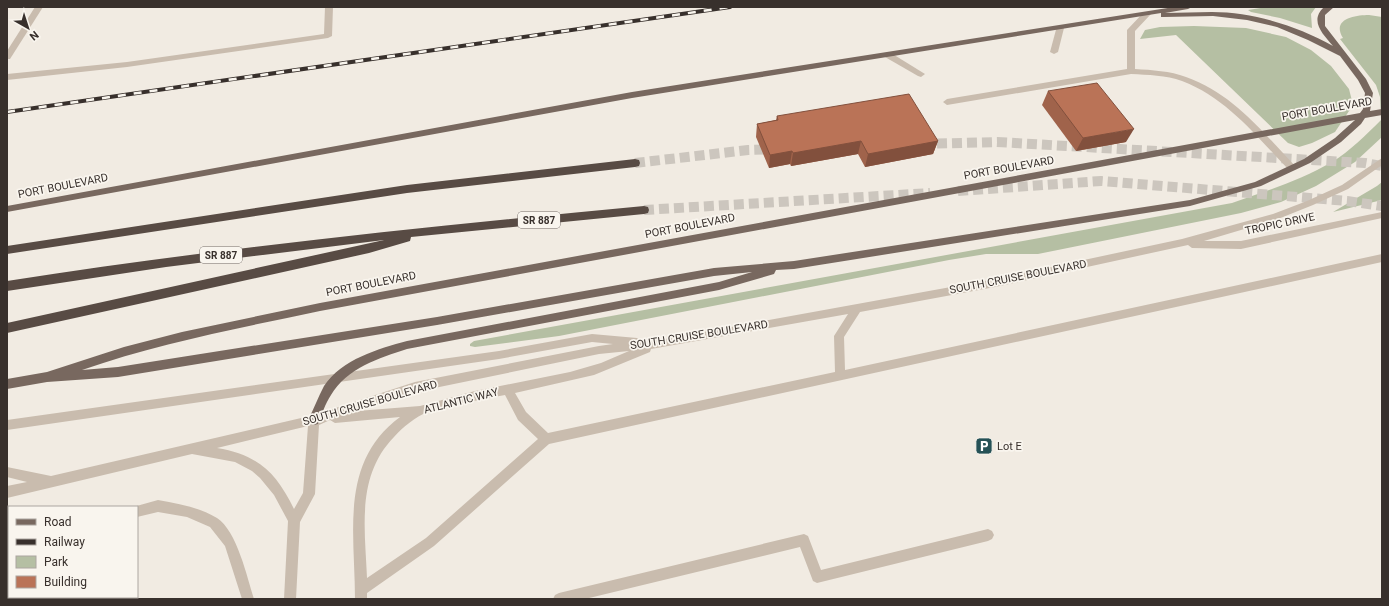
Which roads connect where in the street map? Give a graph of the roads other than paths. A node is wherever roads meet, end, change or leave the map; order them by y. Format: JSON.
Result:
{"nodes":[{"id":1,"x":39,"y":7,"type":"edge"},
{"id":2,"x":329,"y":7,"type":"edge"},
{"id":3,"x":1188,"y":7,"type":"edge"},
{"id":4,"x":1330,"y":7,"type":"edge"},
{"id":5,"x":1147,"y":14,"type":"junction"},
{"id":6,"x":1060,"y":28,"type":"junction"},
{"id":7,"x":1054,"y":52,"type":"dead end"},
{"id":8,"x":888,"y":55,"type":"junction"},
{"id":9,"x":7,"y":57,"type":"edge"},
{"id":10,"x":1347,"y":59,"type":"junction"},
{"id":11,"x":1131,"y":71,"type":"junction"},
{"id":12,"x":921,"y":74,"type":"dead end"},
{"id":13,"x":7,"y":77,"type":"edge"},
{"id":14,"x":947,"y":102,"type":"dead end"},
{"id":15,"x":1382,"y":112,"type":"edge"},
{"id":16,"x":1382,"y":161,"type":"edge"},
{"id":17,"x":635,"y":163,"type":"tunnel mouth"},
{"id":18,"x":1292,"y":168,"type":"junction"},
{"id":19,"x":7,"y":209,"type":"edge"},
{"id":20,"x":644,"y":210,"type":"tunnel mouth"},
{"id":21,"x":1382,"y":215,"type":"edge"},
{"id":22,"x":435,"y":230,"type":"junction"},
{"id":23,"x":1182,"y":243,"type":"junction"},
{"id":24,"x":7,"y":250,"type":"edge"},
{"id":25,"x":1382,"y":258,"type":"edge"},
{"id":26,"x":794,"y":264,"type":"junction"},
{"id":27,"x":7,"y":286,"type":"edge"},
{"id":28,"x":858,"y":307,"type":"junction"},
{"id":29,"x":7,"y":328,"type":"edge"},
{"id":30,"x":659,"y":344,"type":"junction"},
{"id":31,"x":840,"y":375,"type":"junction"},
{"id":32,"x":341,"y":376,"type":"junction"},
{"id":33,"x":47,"y":377,"type":"junction"},
{"id":34,"x":7,"y":384,"type":"edge"},
{"id":35,"x":508,"y":389,"type":"junction"},
{"id":36,"x":424,"y":409,"type":"junction"},
{"id":37,"x":314,"y":420,"type":"junction"},
{"id":38,"x":7,"y":425,"type":"edge"},
{"id":39,"x":546,"y":440,"type":"junction"},
{"id":40,"x":192,"y":449,"type":"junction"},
{"id":41,"x":7,"y":472,"type":"edge"},
{"id":42,"x":54,"y":482,"type":"junction"},
{"id":43,"x":7,"y":492,"type":"edge"},
{"id":44,"x":138,"y":511,"type":"edge"},
{"id":45,"x":294,"y":521,"type":"junction"},
{"id":46,"x":988,"y":535,"type":"dead end"},
{"id":47,"x":361,"y":595,"type":"edge"},
{"id":48,"x":248,"y":599,"type":"edge"},
{"id":49,"x":290,"y":599,"type":"edge"},
{"id":50,"x":559,"y":599,"type":"edge"}],
"edges":[{"from":1,"to":9,"type":"street"},
{"from":2,"to":13,"type":"street"},
{"from":3,"to":5,"type":"main road","name":"PORT BOULEVARD"},
{"from":4,"to":10,"type":"main road"},
{"from":5,"to":6,"type":"main road","name":"PORT BOULEVARD"},
{"from":5,"to":10,"type":"main road"},
{"from":5,"to":11,"type":"street"},
{"from":6,"to":7,"type":"street"},
{"from":6,"to":8,"type":"main road","name":"PORT BOULEVARD"},
{"from":8,"to":12,"type":"street"},
{"from":8,"to":19,"type":"main road","name":"PORT BOULEVARD"},
{"from":10,"to":18,"type":"main road"},
{"from":11,"to":14,"type":"street"},
{"from":11,"to":18,"type":"street"},
{"from":15,"to":33,"type":"main road","name":"PORT BOULEVARD"},
{"from":16,"to":23,"type":"street","name":"SOUTH CRUISE BOULEVARD"},
{"from":17,"to":24,"type":"highway"},
{"from":18,"to":26,"type":"main road"},
{"from":20,"to":22,"type":"highway","number":"SR 887"},
{"from":21,"to":23,"type":"street","name":"TROPIC DRIVE"},
{"from":22,"to":27,"type":"highway","number":"SR 887"},
{"from":22,"to":29,"type":"highway"},
{"from":23,"to":28,"type":"street","name":"SOUTH CRUISE BOULEVARD"},
{"from":25,"to":31,"type":"street"},
{"from":26,"to":32,"type":"main road"},
{"from":26,"to":33,"type":"main road"},
{"from":28,"to":30,"type":"street","name":"SOUTH CRUISE BOULEVARD"},
{"from":28,"to":31,"type":"street"},
{"from":30,"to":32,"type":"street"},
{"from":30,"to":35,"type":"street","name":"ATLANTIC WAY"},
{"from":30,"to":37,"type":"street","name":"SOUTH CRUISE BOULEVARD"},
{"from":31,"to":39,"type":"street"},
{"from":32,"to":37,"type":"main road"},
{"from":32,"to":38,"type":"street"},
{"from":33,"to":34,"type":"main road","name":"PORT BOULEVARD"},
{"from":35,"to":36,"type":"street","name":"ATLANTIC WAY"},
{"from":35,"to":39,"type":"street"},
{"from":36,"to":37,"type":"street"},
{"from":36,"to":47,"type":"street","name":"ATLANTIC WAY"},
{"from":37,"to":40,"type":"street","name":"SOUTH CRUISE BOULEVARD"},
{"from":37,"to":45,"type":"street"},
{"from":39,"to":47,"type":"street"},
{"from":40,"to":42,"type":"street","name":"SOUTH CRUISE BOULEVARD"},
{"from":40,"to":45,"type":"street"},
{"from":41,"to":42,"type":"street"},
{"from":42,"to":43,"type":"street","name":"SOUTH CRUISE BOULEVARD"},
{"from":44,"to":48,"type":"street"},
{"from":45,"to":49,"type":"street"},
{"from":46,"to":50,"type":"street"}]}
